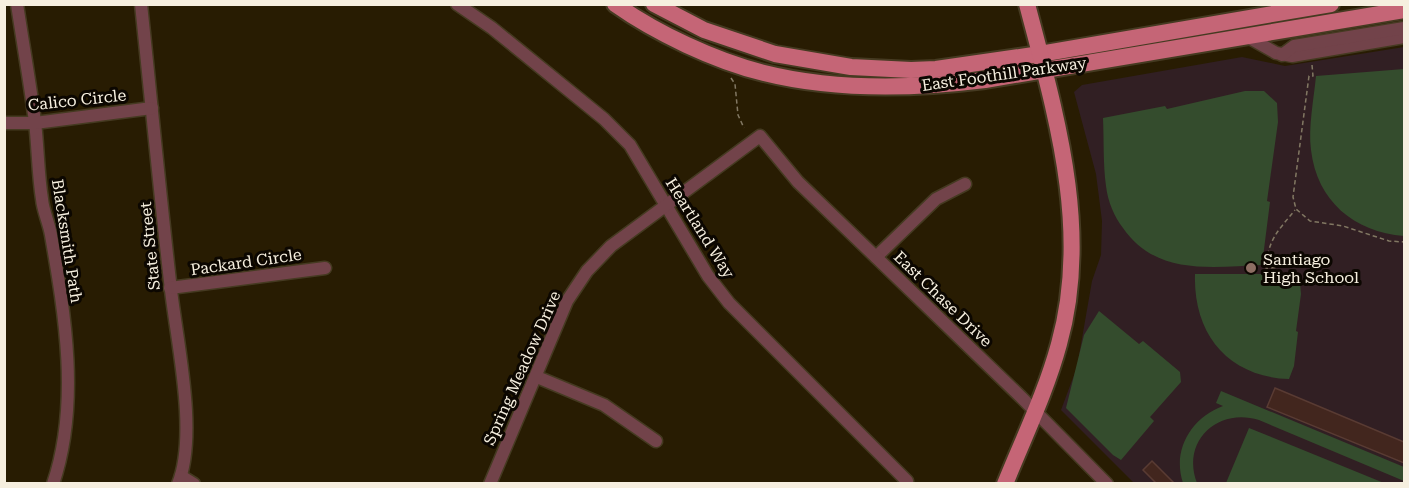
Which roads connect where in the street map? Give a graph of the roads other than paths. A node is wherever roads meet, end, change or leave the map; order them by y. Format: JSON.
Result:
{"nodes":[{"id":1,"x":16,"y":4,"type":"edge"},
{"id":2,"x":141,"y":4,"type":"edge"},
{"id":3,"x":457,"y":4,"type":"edge"},
{"id":4,"x":615,"y":4,"type":"edge"},
{"id":5,"x":654,"y":4,"type":"edge"},
{"id":6,"x":1027,"y":4,"type":"edge"},
{"id":7,"x":1331,"y":4,"type":"edge"},
{"id":8,"x":1404,"y":10,"type":"edge"},
{"id":9,"x":1404,"y":28,"type":"edge"},
{"id":10,"x":1248,"y":37,"type":"junction"},
{"id":11,"x":1404,"y":37,"type":"edge"},
{"id":12,"x":1282,"y":55,"type":"junction"},
{"id":13,"x":1042,"y":62,"type":"junction"},
{"id":14,"x":152,"y":108,"type":"junction"},
{"id":15,"x":4,"y":123,"type":"edge"},
{"id":16,"x":35,"y":123,"type":"junction"},
{"id":17,"x":760,"y":136,"type":"joint"},
{"id":18,"x":965,"y":184,"type":"dead end"},
{"id":19,"x":667,"y":204,"type":"junction"},
{"id":20,"x":876,"y":257,"type":"junction"},
{"id":21,"x":326,"y":268,"type":"dead end"},
{"id":22,"x":170,"y":288,"type":"junction"},
{"id":23,"x":537,"y":377,"type":"junction"},
{"id":24,"x":1036,"y":412,"type":"junction"},
{"id":25,"x":656,"y":441,"type":"dead end"},
{"id":26,"x":179,"y":479,"type":"edge"},
{"id":27,"x":906,"y":482,"type":"edge"},
{"id":28,"x":53,"y":483,"type":"edge"},
{"id":29,"x":194,"y":483,"type":"edge"},
{"id":30,"x":490,"y":483,"type":"edge"},
{"id":31,"x":1005,"y":483,"type":"edge"},
{"id":32,"x":1107,"y":483,"type":"edge"}],
"edges":[{"from":1,"to":16,"type":"street","name":"Blacksmith Path"},
{"from":2,"to":14,"type":"street","name":"State Street"},
{"from":3,"to":19,"type":"street","name":"Heartland Way"},
{"from":4,"to":13,"type":"main road","name":"East Foothill Parkway"},
{"from":5,"to":13,"type":"main road","name":"East Foothill Parkway"},
{"from":6,"to":13,"type":"main road"},
{"from":7,"to":13,"type":"main road","name":"East Foothill Parkway"},
{"from":8,"to":10,"type":"main road","name":"East Foothill Parkway"},
{"from":9,"to":12,"type":"street"},
{"from":10,"to":12,"type":"street"},
{"from":10,"to":13,"type":"main road","name":"East Foothill Parkway"},
{"from":11,"to":12,"type":"street"},
{"from":13,"to":24,"type":"main road"},
{"from":14,"to":16,"type":"street","name":"Calico Circle"},
{"from":14,"to":22,"type":"street","name":"State Street"},
{"from":15,"to":16,"type":"street","name":"Calico Circle"},
{"from":16,"to":28,"type":"street","name":"Blacksmith Path"},
{"from":17,"to":19,"type":"street","name":"Spring Meadow Drive"},
{"from":17,"to":20,"type":"street","name":"East Chase Drive"},
{"from":18,"to":20,"type":"street"},
{"from":19,"to":23,"type":"street","name":"Spring Meadow Drive"},
{"from":19,"to":27,"type":"street","name":"Heartland Way"},
{"from":20,"to":24,"type":"street","name":"East Chase Drive"},
{"from":21,"to":22,"type":"street","name":"Packard Circle"},
{"from":22,"to":26,"type":"street","name":"State Street"},
{"from":23,"to":25,"type":"street"},
{"from":23,"to":30,"type":"street","name":"Spring Meadow Drive"},
{"from":24,"to":31,"type":"main road"},
{"from":24,"to":32,"type":"street","name":"East Chase Drive"},
{"from":26,"to":29,"type":"street"}]}
